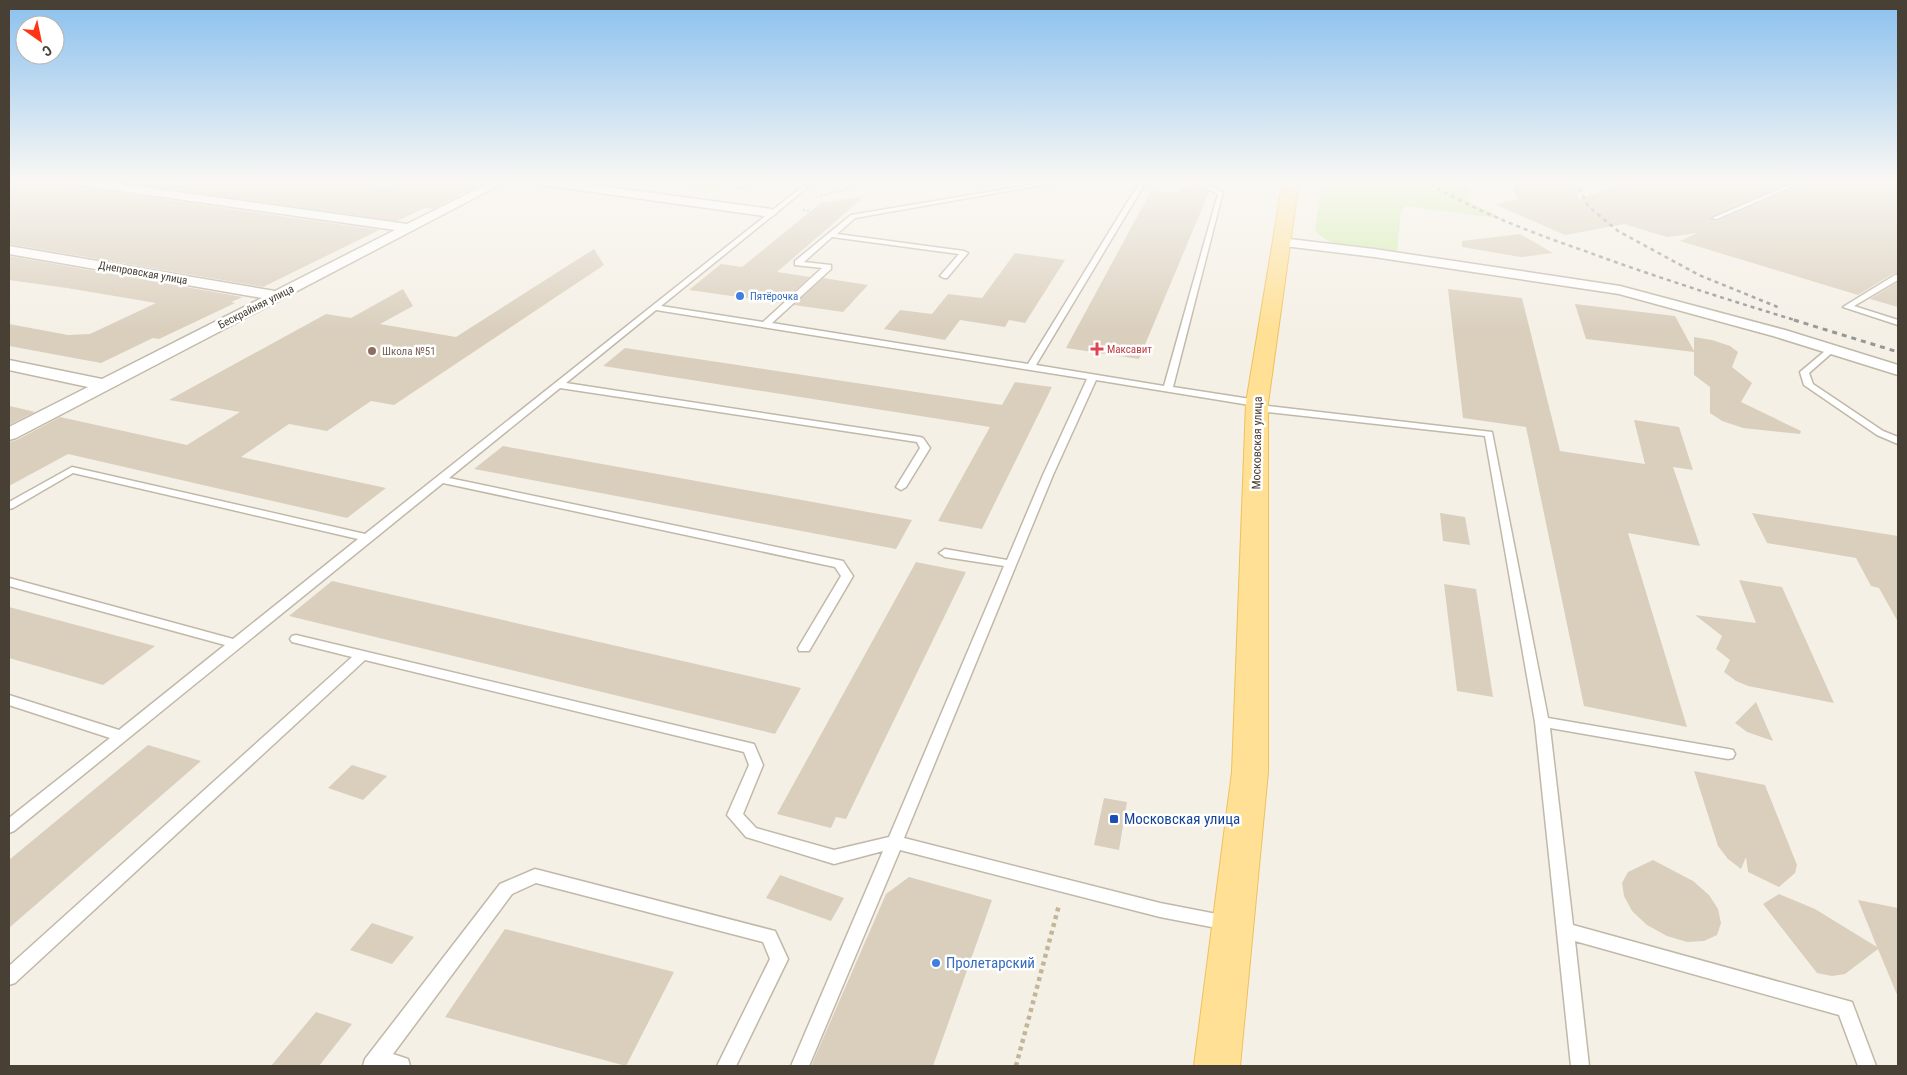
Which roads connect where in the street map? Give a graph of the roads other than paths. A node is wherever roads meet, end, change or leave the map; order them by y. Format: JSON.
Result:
{"nodes":[{"id":1,"x":404,"y":230,"type":"edge"},
{"id":2,"x":750,"y":230,"type":"edge"},
{"id":3,"x":837,"y":230,"type":"edge"},
{"id":4,"x":1113,"y":230,"type":"edge"},
{"id":5,"x":1211,"y":230,"type":"edge"},
{"id":6,"x":1283,"y":230,"type":"edge"},
{"id":7,"x":831,"y":235,"type":"junction"},
{"id":8,"x":1281,"y":242,"type":"junction"},
{"id":9,"x":9,"y":250,"type":"edge"},
{"id":10,"x":944,"y":276,"type":"dead end"},
{"id":11,"x":1898,"y":278,"type":"edge"},
{"id":12,"x":277,"y":296,"type":"junction"},
{"id":13,"x":653,"y":308,"type":"junction"},
{"id":14,"x":1898,"y":323,"type":"edge"},
{"id":15,"x":765,"y":325,"type":"junction"},
{"id":16,"x":1831,"y":349,"type":"junction"},
{"id":17,"x":9,"y":365,"type":"edge"},
{"id":18,"x":1030,"y":367,"type":"junction"},
{"id":19,"x":1898,"y":370,"type":"edge"},
{"id":20,"x":1092,"y":378,"type":"junction"},
{"id":21,"x":104,"y":385,"type":"junction"},
{"id":22,"x":558,"y":385,"type":"junction"},
{"id":23,"x":1168,"y":389,"type":"junction"},
{"id":24,"x":1258,"y":406,"type":"junction"},
{"id":25,"x":9,"y":434,"type":"edge"},
{"id":26,"x":1898,"y":441,"type":"edge"},
{"id":27,"x":440,"y":479,"type":"junction"},
{"id":28,"x":901,"y":487,"type":"dead end"},
{"id":29,"x":9,"y":506,"type":"edge"},
{"id":30,"x":368,"y":538,"type":"junction"},
{"id":31,"x":945,"y":553,"type":"dead end"},
{"id":32,"x":1012,"y":564,"type":"junction"},
{"id":33,"x":9,"y":582,"type":"edge"},
{"id":34,"x":296,"y":638,"type":"dead end"},
{"id":35,"x":236,"y":644,"type":"junction"},
{"id":36,"x":804,"y":648,"type":"dead end"},
{"id":37,"x":362,"y":655,"type":"junction"},
{"id":38,"x":9,"y":700,"type":"edge"},
{"id":39,"x":1542,"y":722,"type":"junction"},
{"id":40,"x":121,"y":736,"type":"junction"},
{"id":41,"x":1728,"y":754,"type":"dead end"},
{"id":42,"x":9,"y":827,"type":"edge"},
{"id":43,"x":895,"y":842,"type":"junction"},
{"id":44,"x":1233,"y":924,"type":"junction"},
{"id":45,"x":1567,"y":931,"type":"junction"},
{"id":46,"x":9,"y":977,"type":"edge"},
{"id":47,"x":375,"y":1062,"type":"edge"},
{"id":48,"x":401,"y":1066,"type":"edge"},
{"id":49,"x":726,"y":1066,"type":"edge"},
{"id":50,"x":800,"y":1066,"type":"edge"},
{"id":51,"x":1217,"y":1066,"type":"edge"},
{"id":52,"x":1580,"y":1066,"type":"edge"},
{"id":53,"x":1867,"y":1066,"type":"edge"}],
"edges":[{"from":1,"to":12,"type":"street","name":"Бескрайняя улица"},
{"from":2,"to":13,"type":"lane"},
{"from":3,"to":7,"type":"lane"},
{"from":4,"to":18,"type":"lane"},
{"from":5,"to":23,"type":"lane"},
{"from":6,"to":8,"type":"main road","name":"Московская улица"},
{"from":7,"to":10,"type":"lane"},
{"from":7,"to":15,"type":"lane"},
{"from":8,"to":16,"type":"street"},
{"from":8,"to":24,"type":"main road","name":"Московская улица"},
{"from":9,"to":12,"type":"street","name":"Днепровская улица"},
{"from":11,"to":14,"type":"lane"},
{"from":12,"to":21,"type":"street","name":"Бескрайняя улица"},
{"from":13,"to":15,"type":"lane"},
{"from":13,"to":22,"type":"lane"},
{"from":15,"to":18,"type":"lane"},
{"from":16,"to":19,"type":"street"},
{"from":16,"to":26,"type":"lane"},
{"from":17,"to":21,"type":"street"},
{"from":18,"to":20,"type":"lane"},
{"from":20,"to":23,"type":"lane"},
{"from":20,"to":32,"type":"lane"},
{"from":21,"to":25,"type":"street","name":"Бескрайняя улица"},
{"from":22,"to":27,"type":"lane"},
{"from":22,"to":28,"type":"lane"},
{"from":23,"to":24,"type":"lane"},
{"from":24,"to":39,"type":"lane"},
{"from":24,"to":44,"type":"main road","name":"Московская улица"},
{"from":27,"to":30,"type":"lane"},
{"from":27,"to":36,"type":"lane"},
{"from":29,"to":30,"type":"lane"},
{"from":30,"to":35,"type":"lane"},
{"from":31,"to":32,"type":"lane"},
{"from":32,"to":43,"type":"lane"},
{"from":33,"to":35,"type":"lane"},
{"from":34,"to":37,"type":"lane"},
{"from":35,"to":40,"type":"lane"},
{"from":37,"to":43,"type":"lane"},
{"from":37,"to":46,"type":"lane"},
{"from":38,"to":40,"type":"lane"},
{"from":39,"to":41,"type":"lane"},
{"from":39,"to":45,"type":"lane"},
{"from":40,"to":42,"type":"lane"},
{"from":43,"to":44,"type":"lane"},
{"from":43,"to":50,"type":"lane"},
{"from":44,"to":51,"type":"main road","name":"Московская улица"},
{"from":45,"to":52,"type":"lane"},
{"from":45,"to":53,"type":"lane"},
{"from":47,"to":48,"type":"lane"},
{"from":47,"to":49,"type":"lane"}]}
